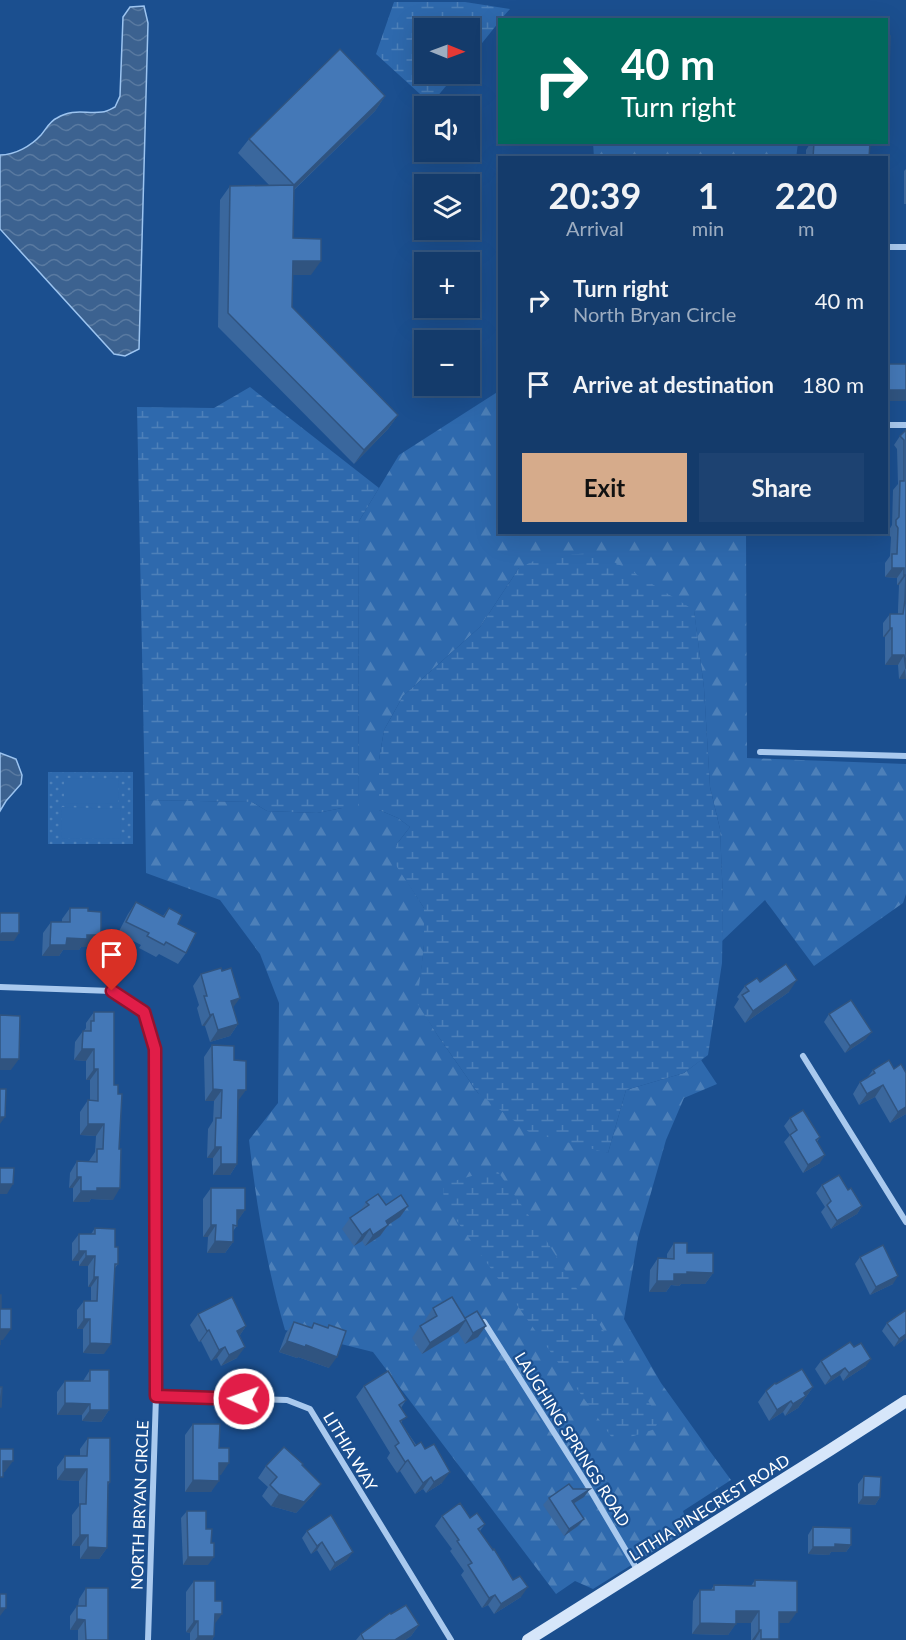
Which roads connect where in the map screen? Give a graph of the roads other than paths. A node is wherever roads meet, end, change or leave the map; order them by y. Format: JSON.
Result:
{"nodes":[{"id":1,"x":888,"y":247,"type":"edge"},
{"id":2,"x":906,"y":247,"type":"edge"},
{"id":3,"x":888,"y":425,"type":"edge"},
{"id":4,"x":906,"y":425,"type":"edge"},
{"id":5,"x":760,"y":752,"type":"dead end"},
{"id":6,"x":906,"y":756,"type":"edge"},
{"id":7,"x":0,"y":987,"type":"edge"},
{"id":8,"x":802,"y":1056,"type":"dead end"},
{"id":9,"x":906,"y":1222,"type":"edge"},
{"id":10,"x":484,"y":1322,"type":"edge"},
{"id":11,"x":156,"y":1396,"type":"junction"},
{"id":12,"x":906,"y":1401,"type":"edge"},
{"id":13,"x":638,"y":1571,"type":"junction"},
{"id":14,"x":148,"y":1640,"type":"edge"},
{"id":15,"x":451,"y":1640,"type":"edge"},
{"id":16,"x":528,"y":1640,"type":"edge"}],
"edges":[{"from":1,"to":2,"type":"street"},
{"from":3,"to":4,"type":"street"},
{"from":5,"to":6,"type":"street"},
{"from":7,"to":11,"type":"street","name":"NORTH BRYAN CIRCLE"},
{"from":8,"to":9,"type":"street"},
{"from":10,"to":13,"type":"street","name":"LAUGHING SPRINGS ROAD"},
{"from":11,"to":14,"type":"street","name":"NORTH BRYAN CIRCLE"},
{"from":11,"to":15,"type":"street","name":"LITHIA WAY"},
{"from":12,"to":13,"type":"main road","name":"LITHIA PINECREST ROAD"},
{"from":13,"to":16,"type":"main road","name":"LITHIA PINECREST ROAD"}]}
